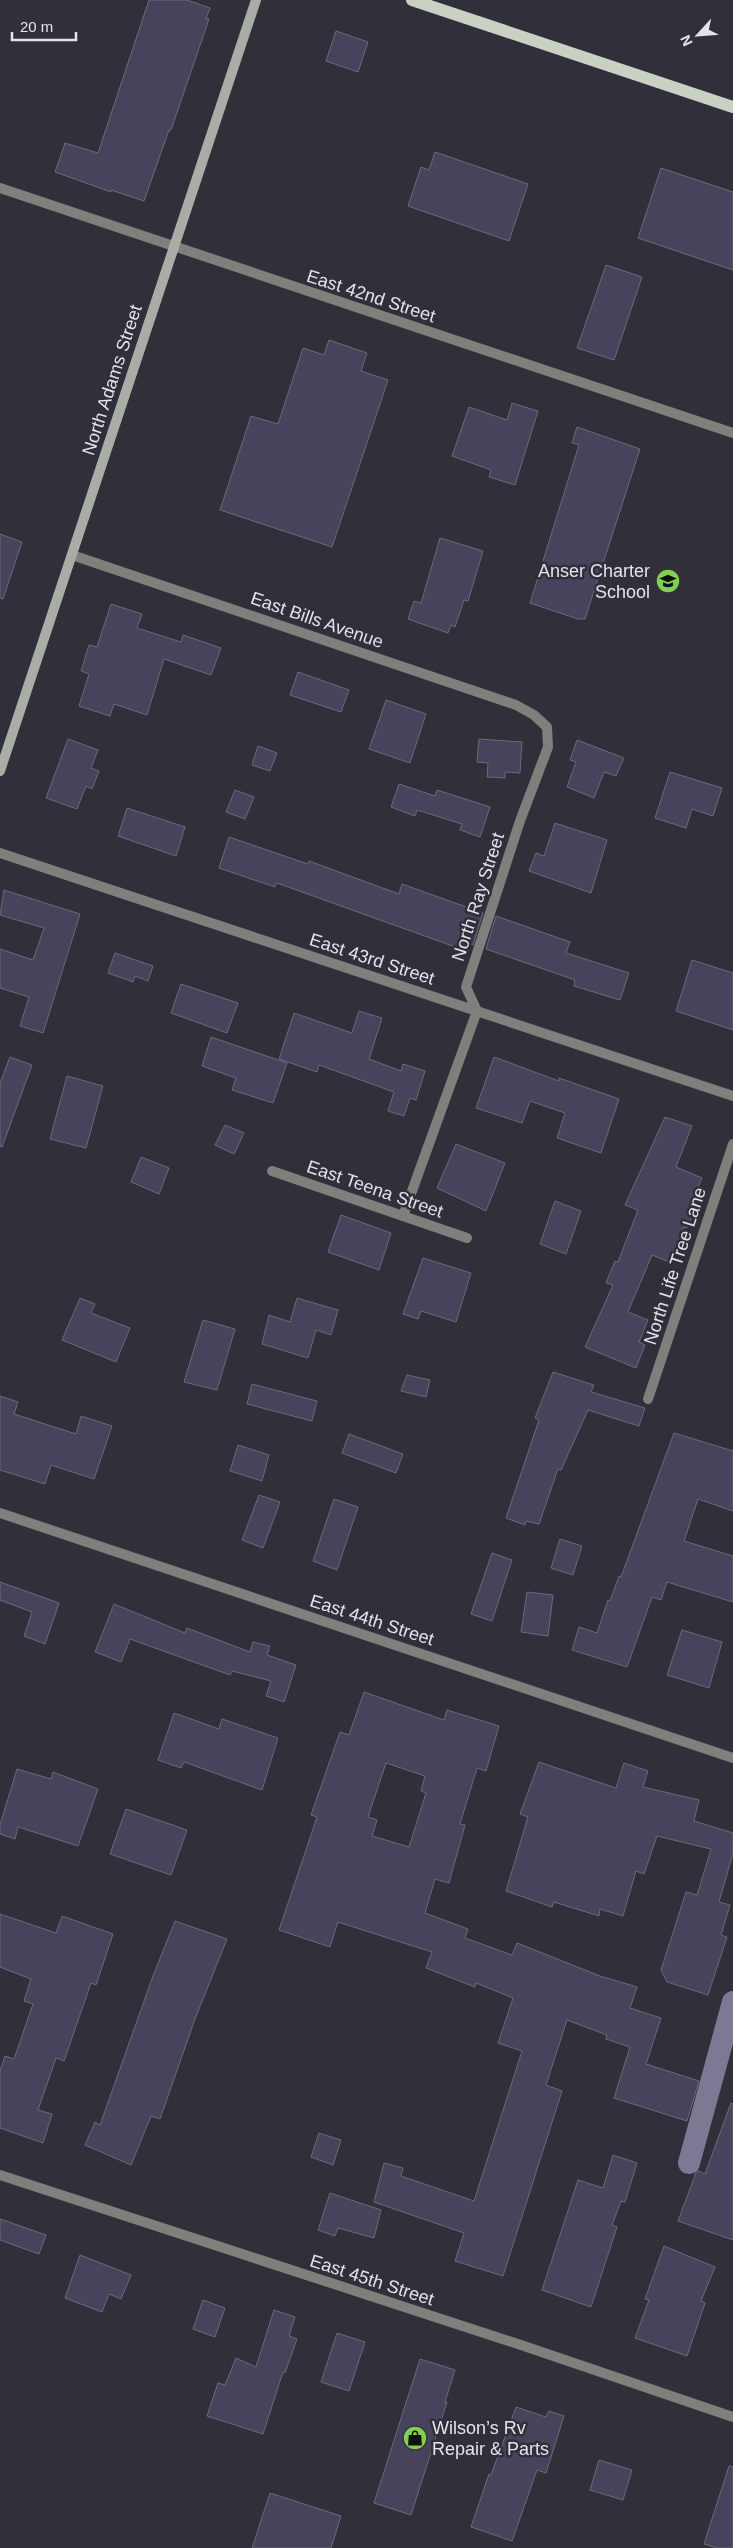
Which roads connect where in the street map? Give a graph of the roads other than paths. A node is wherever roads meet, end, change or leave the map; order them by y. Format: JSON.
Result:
{"nodes":[{"id":1,"x":256,"y":0,"type":"edge"},
{"id":2,"x":412,"y":0,"type":"edge"},
{"id":3,"x":733,"y":107,"type":"edge"},
{"id":4,"x":0,"y":188,"type":"edge"},
{"id":5,"x":174,"y":248,"type":"junction"},
{"id":6,"x":733,"y":433,"type":"edge"},
{"id":7,"x":72,"y":554,"type":"junction"},
{"id":8,"x":547,"y":727,"type":"joint"},
{"id":9,"x":0,"y":771,"type":"edge"},
{"id":10,"x":0,"y":853,"type":"edge"},
{"id":11,"x":477,"y":1011,"type":"junction"},
{"id":12,"x":733,"y":1096,"type":"edge"},
{"id":13,"x":733,"y":1144,"type":"edge"},
{"id":14,"x":272,"y":1170,"type":"dead end"},
{"id":15,"x":403,"y":1216,"type":"junction"},
{"id":16,"x":467,"y":1238,"type":"dead end"},
{"id":17,"x":648,"y":1399,"type":"dead end"},
{"id":18,"x":0,"y":1513,"type":"edge"},
{"id":19,"x":733,"y":1758,"type":"edge"},
{"id":20,"x":0,"y":2175,"type":"edge"},
{"id":21,"x":733,"y":2417,"type":"edge"}],
"edges":[{"from":1,"to":5,"type":"street","name":"North Adams Street"},
{"from":2,"to":3,"type":"main road"},
{"from":4,"to":5,"type":"street","name":"East 42nd Street"},
{"from":5,"to":6,"type":"street","name":"East 42nd Street"},
{"from":5,"to":7,"type":"street","name":"North Adams Street"},
{"from":7,"to":8,"type":"street","name":"East Bills Avenue"},
{"from":7,"to":9,"type":"street","name":"North Adams Street"},
{"from":8,"to":11,"type":"street","name":"North Ray Street"},
{"from":10,"to":11,"type":"street","name":"East 43rd Street"},
{"from":11,"to":12,"type":"street","name":"East 43rd Street"},
{"from":11,"to":15,"type":"street"},
{"from":13,"to":17,"type":"street","name":"North Life Tree Lane"},
{"from":14,"to":15,"type":"street","name":"East Teena Street"},
{"from":15,"to":16,"type":"street","name":"East Teena Street"},
{"from":18,"to":19,"type":"street","name":"East 44th Street"},
{"from":20,"to":21,"type":"street","name":"East 45th Street"}]}
